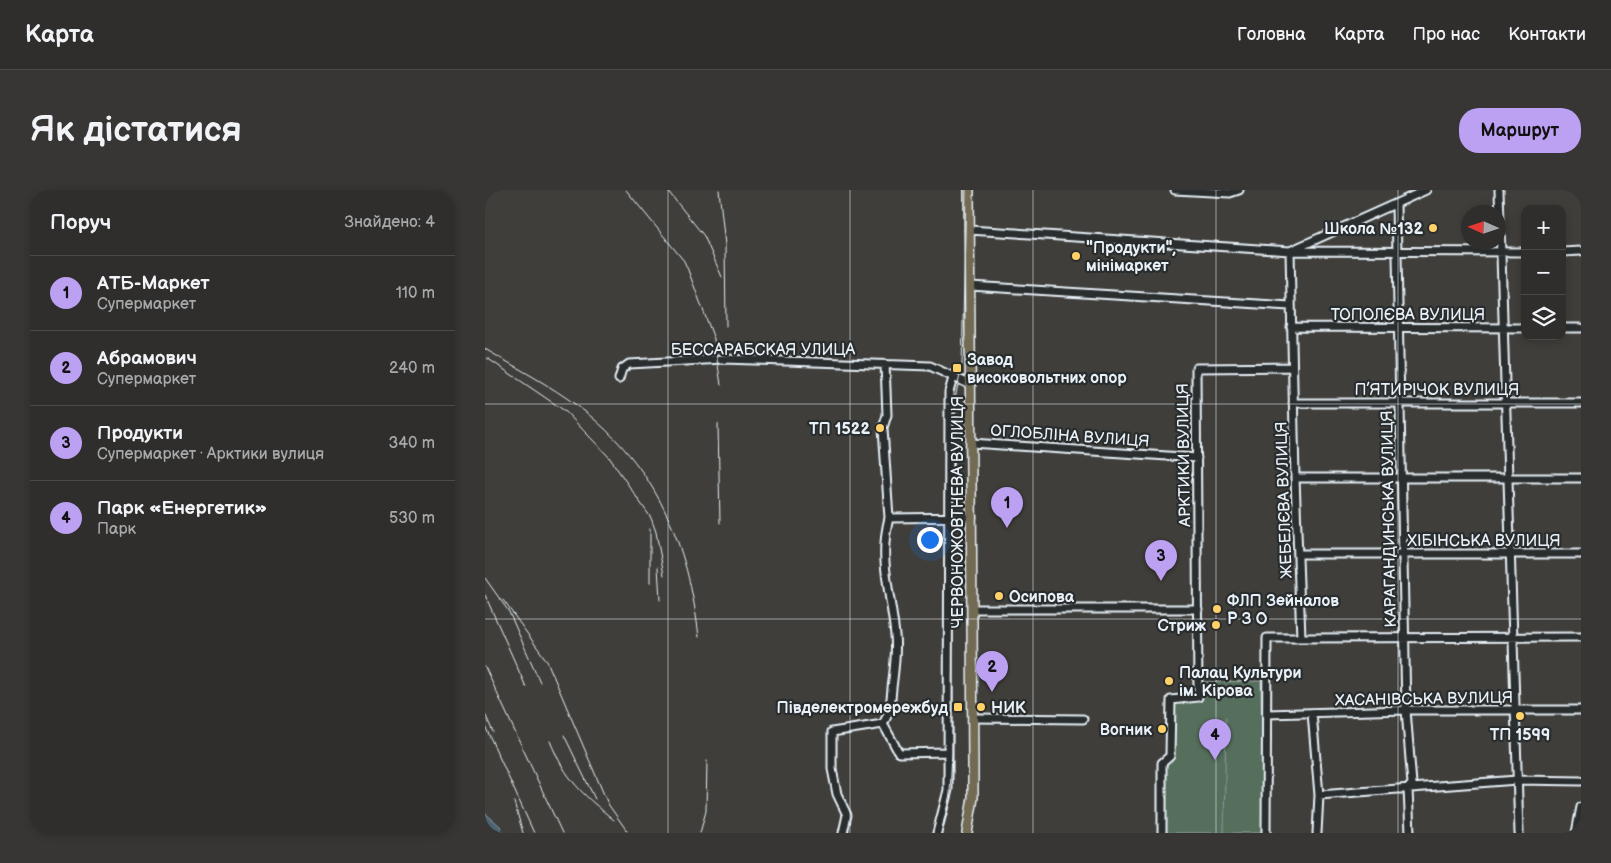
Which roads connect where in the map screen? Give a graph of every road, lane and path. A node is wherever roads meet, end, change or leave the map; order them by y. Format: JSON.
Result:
{"nodes":[{"id":1,"x":969,"y":190,"type":"edge"},
{"id":2,"x":1175,"y":190,"type":"edge"},
{"id":3,"x":1239,"y":190,"type":"edge"},
{"id":4,"x":1499,"y":190,"type":"edge"},
{"id":5,"x":1421,"y":191,"type":"edge"},
{"id":6,"x":1396,"y":204,"type":"junction"},
{"id":7,"x":969,"y":230,"type":"junction"},
{"id":8,"x":1290,"y":251,"type":"junction"},
{"id":9,"x":1396,"y":251,"type":"junction"},
{"id":10,"x":1581,"y":251,"type":"edge"},
{"id":11,"x":1521,"y":252,"type":"edge"},
{"id":12,"x":1566,"y":252,"type":"edge"},
{"id":13,"x":1501,"y":253,"type":"junction"},
{"id":14,"x":970,"y":286,"type":"junction"},
{"id":15,"x":1290,"y":306,"type":"junction"},
{"id":16,"x":1291,"y":327,"type":"junction"},
{"id":17,"x":1397,"y":327,"type":"junction"},
{"id":18,"x":1503,"y":328,"type":"junction"},
{"id":19,"x":1521,"y":328,"type":"edge"},
{"id":20,"x":1566,"y":328,"type":"edge"},
{"id":21,"x":1581,"y":328,"type":"edge"},
{"id":22,"x":885,"y":364,"type":"junction"},
{"id":23,"x":1292,"y":367,"type":"junction"},
{"id":24,"x":953,"y":378,"type":"junction"},
{"id":25,"x":619,"y":379,"type":"dead end"},
{"id":26,"x":971,"y":385,"type":"junction"},
{"id":27,"x":1399,"y":402,"type":"junction"},
{"id":28,"x":1505,"y":402,"type":"junction"},
{"id":29,"x":1293,"y":403,"type":"junction"},
{"id":30,"x":1581,"y":403,"type":"edge"},
{"id":31,"x":971,"y":442,"type":"junction"},
{"id":32,"x":1197,"y":458,"type":"junction"},
{"id":33,"x":1508,"y":477,"type":"junction"},
{"id":34,"x":1295,"y":478,"type":"junction"},
{"id":35,"x":1401,"y":478,"type":"junction"},
{"id":36,"x":1581,"y":478,"type":"edge"},
{"id":37,"x":972,"y":517,"type":"junction"},
{"id":38,"x":889,"y":518,"type":"junction"},
{"id":39,"x":949,"y":518,"type":"junction"},
{"id":40,"x":1510,"y":553,"type":"junction"},
{"id":41,"x":1298,"y":554,"type":"junction"},
{"id":42,"x":1581,"y":554,"type":"edge"},
{"id":43,"x":1403,"y":555,"type":"junction"},
{"id":44,"x":1198,"y":608,"type":"junction"},
{"id":45,"x":973,"y":609,"type":"junction"},
{"id":46,"x":1581,"y":637,"type":"edge"},
{"id":47,"x":1301,"y":638,"type":"junction"},
{"id":48,"x":1405,"y":638,"type":"junction"},
{"id":49,"x":1513,"y":638,"type":"junction"},
{"id":50,"x":1406,"y":710,"type":"junction"},
{"id":51,"x":1515,"y":710,"type":"junction"},
{"id":52,"x":1581,"y":710,"type":"edge"},
{"id":53,"x":1313,"y":713,"type":"junction"},
{"id":54,"x":1267,"y":714,"type":"junction"},
{"id":55,"x":973,"y":718,"type":"junction"},
{"id":56,"x":1083,"y":719,"type":"dead end"},
{"id":57,"x":883,"y":724,"type":"junction"},
{"id":58,"x":947,"y":752,"type":"junction"},
{"id":59,"x":1517,"y":780,"type":"junction"},
{"id":60,"x":1581,"y":781,"type":"edge"},
{"id":61,"x":1408,"y":788,"type":"junction"},
{"id":62,"x":1319,"y":795,"type":"junction"},
{"id":63,"x":1581,"y":807,"type":"edge"},
{"id":64,"x":843,"y":833,"type":"edge"},
{"id":65,"x":937,"y":833,"type":"edge"},
{"id":66,"x":967,"y":833,"type":"edge"},
{"id":67,"x":1162,"y":833,"type":"edge"},
{"id":68,"x":1266,"y":833,"type":"edge"},
{"id":69,"x":1317,"y":833,"type":"edge"},
{"id":70,"x":1410,"y":833,"type":"edge"},
{"id":71,"x":1519,"y":833,"type":"edge"},
{"id":72,"x":1576,"y":833,"type":"edge"}],
"edges":[{"from":1,"to":7,"type":"main road","name":"ЧЕРВОНОЖОВТНЕВА ВУЛИЦЯ"},
{"from":2,"to":3,"type":"street"},
{"from":4,"to":13,"type":"street"},
{"from":5,"to":6,"type":"street"},
{"from":6,"to":8,"type":"street"},
{"from":6,"to":9,"type":"street","name":"КАРАГАНДИНСЬКА ВУЛИЦЯ"},
{"from":7,"to":8,"type":"street"},
{"from":7,"to":14,"type":"main road","name":"ЧЕРВОНОЖОВТНЕВА ВУЛИЦЯ"},
{"from":8,"to":9,"type":"street"},
{"from":8,"to":15,"type":"street","name":"ЖЕБЕЛЄВА ВУЛИЦЯ"},
{"from":9,"to":13,"type":"street"},
{"from":9,"to":17,"type":"street","name":"КАРАГАНДИНСЬКА ВУЛИЦЯ"},
{"from":10,"to":12,"type":"street"},
{"from":11,"to":13,"type":"street"},
{"from":13,"to":18,"type":"street"},
{"from":14,"to":15,"type":"street"},
{"from":14,"to":26,"type":"main road","name":"ЧЕРВОНОЖОВТНЕВА ВУЛИЦЯ"},
{"from":15,"to":16,"type":"street","name":"ЖЕБЕЛЄВА ВУЛИЦЯ"},
{"from":16,"to":17,"type":"street","name":"ТОПОЛЄВА ВУЛИЦЯ"},
{"from":16,"to":23,"type":"street","name":"ЖЕБЕЛЄВА ВУЛИЦЯ"},
{"from":17,"to":18,"type":"street","name":"ТОПОЛЄВА ВУЛИЦЯ"},
{"from":17,"to":27,"type":"street","name":"КАРАГАНДИНСЬКА ВУЛИЦЯ"},
{"from":18,"to":19,"type":"street","name":"ТОПОЛЄВА ВУЛИЦЯ"},
{"from":18,"to":28,"type":"street"},
{"from":20,"to":21,"type":"street"},
{"from":22,"to":24,"type":"street","name":"БЕССАРАБСКАЯ УЛИЦА"},
{"from":22,"to":25,"type":"street","name":"БЕССАРАБСКАЯ УЛИЦА"},
{"from":22,"to":38,"type":"street"},
{"from":23,"to":29,"type":"street","name":"ЖЕБЕЛЄВА ВУЛИЦЯ"},
{"from":23,"to":32,"type":"street","name":"АРКТИКИ ВУЛИЦЯ"},
{"from":24,"to":26,"type":"street","name":"БЕССАРАБСКАЯ УЛИЦА"},
{"from":24,"to":39,"type":"street"},
{"from":26,"to":31,"type":"main road","name":"ЧЕРВОНОЖОВТНЕВА ВУЛИЦЯ"},
{"from":27,"to":28,"type":"street","name":"П’ЯТИРІЧОК ВУЛИЦЯ"},
{"from":27,"to":29,"type":"street","name":"П’ЯТИРІЧОК ВУЛИЦЯ"},
{"from":27,"to":35,"type":"street","name":"КАРАГАНДИНСЬКА ВУЛИЦЯ"},
{"from":28,"to":30,"type":"street","name":"П’ЯТИРІЧОК ВУЛИЦЯ"},
{"from":28,"to":33,"type":"street"},
{"from":29,"to":34,"type":"street","name":"ЖЕБЕЛЄВА ВУЛИЦЯ"},
{"from":31,"to":32,"type":"street","name":"ОГЛОБЛІНА ВУЛИЦЯ"},
{"from":31,"to":37,"type":"main road","name":"ЧЕРВОНОЖОВТНЕВА ВУЛИЦЯ"},
{"from":32,"to":44,"type":"street","name":"АРКТИКИ ВУЛИЦЯ"},
{"from":33,"to":35,"type":"street"},
{"from":33,"to":36,"type":"street"},
{"from":33,"to":40,"type":"street"},
{"from":34,"to":35,"type":"street"},
{"from":34,"to":41,"type":"street","name":"ЖЕБЕЛЄВА ВУЛИЦЯ"},
{"from":35,"to":43,"type":"street","name":"КАРАГАНДИНСЬКА ВУЛИЦЯ"},
{"from":37,"to":39,"type":"street"},
{"from":37,"to":45,"type":"main road","name":"ЧЕРВОНОЖОВТНЕВА ВУЛИЦЯ"},
{"from":38,"to":39,"type":"street"},
{"from":38,"to":57,"type":"street"},
{"from":39,"to":58,"type":"street"},
{"from":40,"to":42,"type":"street","name":"ХІБІНСЬКА ВУЛИЦЯ"},
{"from":40,"to":43,"type":"street","name":"ХІБІНСЬКА ВУЛИЦЯ"},
{"from":40,"to":49,"type":"street"},
{"from":41,"to":43,"type":"street","name":"ХІБІНСЬКА ВУЛИЦЯ"},
{"from":41,"to":47,"type":"street","name":"ЖЕБЕЛЄВА ВУЛИЦЯ"},
{"from":43,"to":48,"type":"street","name":"КАРАГАНДИНСЬКА ВУЛИЦЯ"},
{"from":44,"to":45,"type":"street"},
{"from":44,"to":67,"type":"street","name":"АРКТИКИ ВУЛИЦЯ"},
{"from":45,"to":55,"type":"main road","name":"ЧЕРВОНОЖОВТНЕВА ВУЛИЦЯ"},
{"from":46,"to":49,"type":"street"},
{"from":47,"to":48,"type":"street"},
{"from":47,"to":54,"type":"street"},
{"from":48,"to":49,"type":"street"},
{"from":48,"to":50,"type":"street","name":"КАРАГАНДИНСЬКА ВУЛИЦЯ"},
{"from":49,"to":51,"type":"street"},
{"from":50,"to":51,"type":"street","name":"ХАСАНІВСЬКА ВУЛИЦЯ"},
{"from":50,"to":53,"type":"street","name":"ХАСАНІВСЬКА ВУЛИЦЯ"},
{"from":50,"to":61,"type":"street","name":"КАРАГАНДИНСЬКА ВУЛИЦЯ"},
{"from":51,"to":52,"type":"street","name":"ХАСАНІВСЬКА ВУЛИЦЯ"},
{"from":51,"to":59,"type":"street"},
{"from":53,"to":54,"type":"street","name":"ХАСАНІВСЬКА ВУЛИЦЯ"},
{"from":53,"to":62,"type":"street"},
{"from":54,"to":68,"type":"street"},
{"from":55,"to":56,"type":"street"},
{"from":55,"to":66,"type":"main road","name":"ЧЕРВОНОЖОВТНЕВА ВУЛИЦЯ"},
{"from":57,"to":58,"type":"street"},
{"from":57,"to":64,"type":"street"},
{"from":58,"to":65,"type":"street"},
{"from":59,"to":60,"type":"street"},
{"from":59,"to":61,"type":"street"},
{"from":59,"to":71,"type":"street"},
{"from":61,"to":62,"type":"street"},
{"from":61,"to":70,"type":"street","name":"КАРАГАНДИНСЬКА ВУЛИЦЯ"},
{"from":62,"to":69,"type":"street"},
{"from":63,"to":72,"type":"street"}]}
